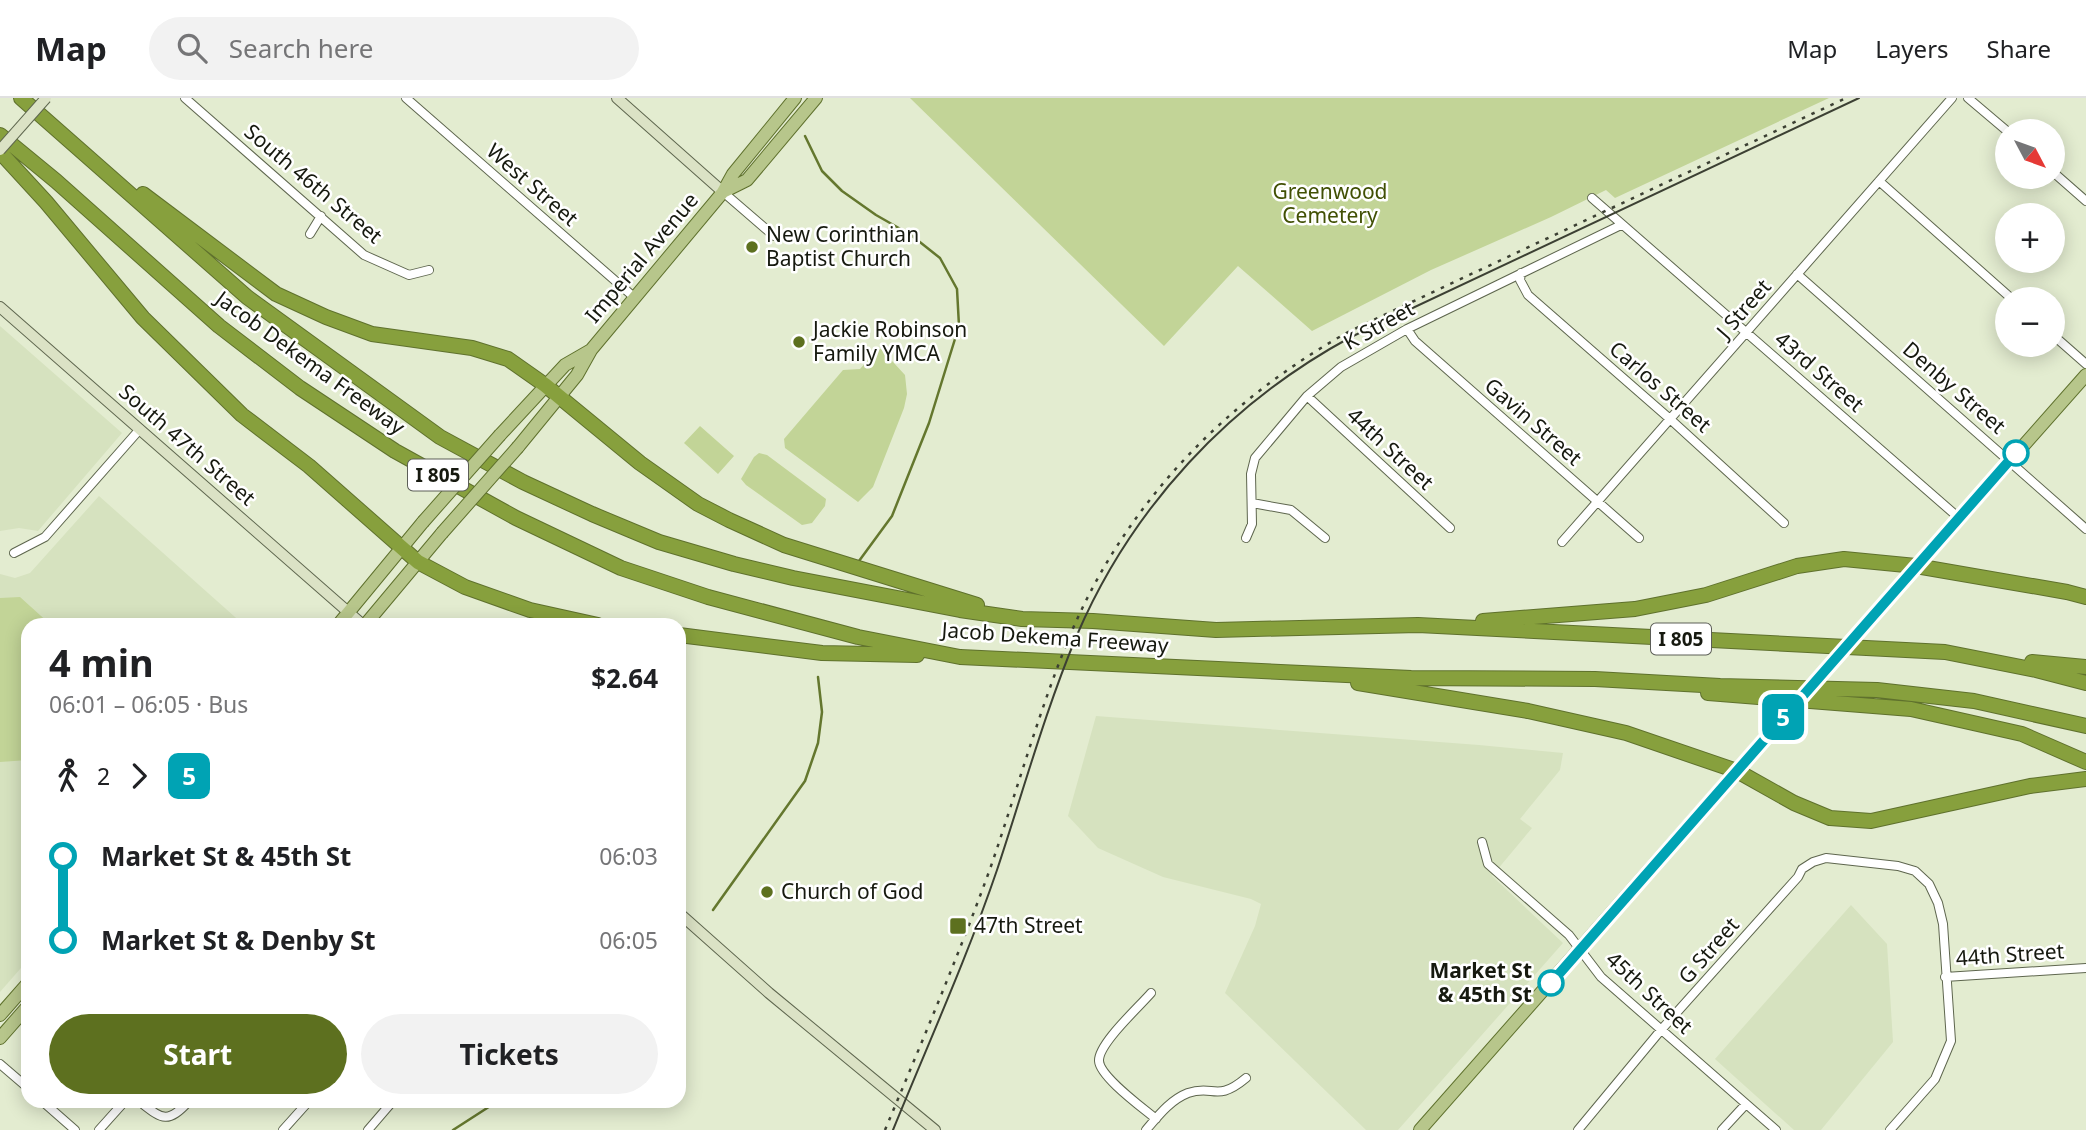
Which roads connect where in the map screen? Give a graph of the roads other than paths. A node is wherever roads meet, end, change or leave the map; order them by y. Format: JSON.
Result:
{"nodes":[{"id":1,"x":20,"y":98,"type":"edge"},
{"id":2,"x":46,"y":98,"type":"edge"},
{"id":3,"x":185,"y":98,"type":"edge"},
{"id":4,"x":406,"y":98,"type":"edge"},
{"id":5,"x":617,"y":98,"type":"edge"},
{"id":6,"x":795,"y":98,"type":"edge"},
{"id":7,"x":816,"y":98,"type":"edge"},
{"id":8,"x":1952,"y":98,"type":"edge"},
{"id":9,"x":1968,"y":98,"type":"edge"},
{"id":10,"x":1995,"y":121,"type":"edge"},
{"id":11,"x":61,"y":132,"type":"junction"},
{"id":12,"x":0,"y":135,"type":"edge"},
{"id":13,"x":0,"y":151,"type":"edge"},
{"id":14,"x":1879,"y":181,"type":"junction"},
{"id":15,"x":2065,"y":183,"type":"edge"},
{"id":16,"x":723,"y":192,"type":"junction"},
{"id":17,"x":1592,"y":198,"type":"dead end"},
{"id":18,"x":2086,"y":201,"type":"edge"},
{"id":19,"x":321,"y":216,"type":"junction"},
{"id":20,"x":1621,"y":225,"type":"junction"},
{"id":21,"x":310,"y":234,"type":"dead end"},
{"id":22,"x":788,"y":236,"type":"dead end"},
{"id":23,"x":429,"y":270,"type":"dead end"},
{"id":24,"x":1521,"y":273,"type":"junction"},
{"id":25,"x":1797,"y":274,"type":"junction"},
{"id":26,"x":1998,"y":287,"type":"edge"},
{"id":27,"x":635,"y":298,"type":"junction"},
{"id":28,"x":0,"y":307,"type":"edge"},
{"id":29,"x":1407,"y":329,"type":"junction"},
{"id":30,"x":1746,"y":333,"type":"junction"},
{"id":31,"x":2065,"y":346,"type":"edge"},
{"id":32,"x":591,"y":349,"type":"junction"},
{"id":33,"x":2086,"y":364,"type":"edge"},
{"id":34,"x":2086,"y":375,"type":"edge"},
{"id":35,"x":545,"y":385,"type":"junction"},
{"id":36,"x":1307,"y":397,"type":"junction"},
{"id":37,"x":559,"y":398,"type":"junction"},
{"id":38,"x":1670,"y":419,"type":"junction"},
{"id":39,"x":140,"y":429,"type":"junction"},
{"id":40,"x":2009,"y":461,"type":"junction"},
{"id":41,"x":1598,"y":502,"type":"junction"},
{"id":42,"x":1252,"y":503,"type":"junction"},
{"id":43,"x":1959,"y":518,"type":"junction"},
{"id":44,"x":1784,"y":523,"type":"dead end"},
{"id":45,"x":1450,"y":528,"type":"dead end"},
{"id":46,"x":2086,"y":529,"type":"edge"},
{"id":47,"x":1246,"y":538,"type":"dead end"},
{"id":48,"x":1325,"y":538,"type":"dead end"},
{"id":49,"x":1639,"y":538,"type":"dead end"},
{"id":50,"x":1562,"y":542,"type":"dead end"},
{"id":51,"x":402,"y":547,"type":"junction"},
{"id":52,"x":14,"y":553,"type":"dead end"},
{"id":53,"x":418,"y":562,"type":"junction"},
{"id":54,"x":1916,"y":566,"type":"junction"},
{"id":55,"x":2086,"y":597,"type":"edge"},
{"id":56,"x":349,"y":612,"type":"junction"},
{"id":57,"x":344,"y":618,"type":"edge"},
{"id":58,"x":356,"y":618,"type":"edge"},
{"id":59,"x":370,"y":618,"type":"edge"},
{"id":60,"x":566,"y":618,"type":"edge"},
{"id":61,"x":1022,"y":619,"type":"junction"},
{"id":62,"x":1418,"y":625,"type":"junction"},
{"id":63,"x":686,"y":636,"type":"edge"},
{"id":64,"x":1945,"y":652,"type":"junction"},
{"id":65,"x":960,"y":657,"type":"junction"},
{"id":66,"x":2086,"y":667,"type":"edge"},
{"id":67,"x":1284,"y":671,"type":"junction"},
{"id":68,"x":1595,"y":679,"type":"junction"},
{"id":69,"x":2086,"y":683,"type":"edge"},
{"id":70,"x":2086,"y":726,"type":"edge"},
{"id":71,"x":2086,"y":762,"type":"edge"},
{"id":72,"x":1737,"y":771,"type":"junction"},
{"id":73,"x":2086,"y":779,"type":"edge"},
{"id":74,"x":1482,"y":842,"type":"dead end"},
{"id":75,"x":1812,"y":862,"type":"joint"},
{"id":76,"x":686,"y":919,"type":"edge"},
{"id":77,"x":1581,"y":950,"type":"junction"},
{"id":78,"x":2086,"y":968,"type":"edge"},
{"id":79,"x":1945,"y":977,"type":"junction"},
{"id":80,"x":21,"y":991,"type":"edge"},
{"id":81,"x":1151,"y":993,"type":"dead end"},
{"id":82,"x":21,"y":1014,"type":"edge"},
{"id":83,"x":0,"y":1015,"type":"edge"},
{"id":84,"x":1661,"y":1030,"type":"junction"},
{"id":85,"x":0,"y":1038,"type":"edge"},
{"id":86,"x":0,"y":1064,"type":"edge"},
{"id":87,"x":1246,"y":1078,"type":"dead end"},
{"id":88,"x":21,"y":1082,"type":"edge"},
{"id":89,"x":1746,"y":1104,"type":"junction"},
{"id":90,"x":50,"y":1108,"type":"edge"},
{"id":91,"x":119,"y":1108,"type":"edge"},
{"id":92,"x":148,"y":1108,"type":"edge"},
{"id":93,"x":182,"y":1108,"type":"edge"},
{"id":94,"x":303,"y":1108,"type":"edge"},
{"id":95,"x":387,"y":1108,"type":"edge"},
{"id":96,"x":1156,"y":1119,"type":"junction"},
{"id":97,"x":75,"y":1130,"type":"edge"},
{"id":98,"x":99,"y":1130,"type":"edge"},
{"id":99,"x":283,"y":1130,"type":"edge"},
{"id":100,"x":368,"y":1130,"type":"edge"},
{"id":101,"x":934,"y":1130,"type":"edge"},
{"id":102,"x":1146,"y":1130,"type":"edge"},
{"id":103,"x":1420,"y":1130,"type":"edge"},
{"id":104,"x":1578,"y":1130,"type":"edge"},
{"id":105,"x":1723,"y":1130,"type":"edge"},
{"id":106,"x":1776,"y":1130,"type":"edge"},
{"id":107,"x":1890,"y":1130,"type":"edge"}],
"edges":[{"from":1,"to":11,"type":"highway","name":"Jacob Dekema Freeway","number":"I 805"},
{"from":2,"to":13,"type":"main road","bridge":true},
{"from":3,"to":19,"type":"street","name":"South 46th Street"},
{"from":4,"to":27,"type":"street","name":"West Street"},
{"from":5,"to":16,"type":"main road"},
{"from":6,"to":16,"type":"main road","name":"Imperial Avenue"},
{"from":7,"to":16,"type":"main road","name":"Imperial Avenue"},
{"from":8,"to":14,"type":"street","name":"J Street"},
{"from":9,"to":10,"type":"street"},
{"from":11,"to":35,"type":"highway"},
{"from":11,"to":61,"type":"highway","name":"Jacob Dekema Freeway","number":"I 805"},
{"from":12,"to":65,"type":"highway","name":"Jacob Dekema Freeway","number":"I 805"},
{"from":13,"to":51,"type":"highway"},
{"from":14,"to":25,"type":"street","name":"J Street"},
{"from":14,"to":26,"type":"street"},
{"from":15,"to":18,"type":"street"},
{"from":16,"to":22,"type":"street"},
{"from":16,"to":27,"type":"main road","name":"Imperial Avenue"},
{"from":17,"to":20,"type":"street","name":"43rd Street"},
{"from":19,"to":21,"type":"street"},
{"from":19,"to":23,"type":"street","name":"South 46th Street"},
{"from":20,"to":24,"type":"street","name":"K Street"},
{"from":20,"to":30,"type":"street","name":"43rd Street"},
{"from":24,"to":29,"type":"street","name":"K Street"},
{"from":24,"to":38,"type":"street","name":"Carlos Street"},
{"from":25,"to":30,"type":"street","name":"J Street"},
{"from":25,"to":40,"type":"street","name":"Denby Street"},
{"from":27,"to":32,"type":"main road","name":"Imperial Avenue"},
{"from":28,"to":39,"type":"main road","name":"South 47th Street"},
{"from":29,"to":36,"type":"street","name":"K Street"},
{"from":29,"to":41,"type":"street","name":"Gavin Street"},
{"from":30,"to":38,"type":"street","name":"J Street"},
{"from":30,"to":43,"type":"street","name":"43rd Street"},
{"from":31,"to":33,"type":"street"},
{"from":32,"to":35,"type":"main road","name":"Imperial Avenue"},
{"from":32,"to":37,"type":"main road","name":"Imperial Avenue"},
{"from":34,"to":40,"type":"main road"},
{"from":35,"to":37,"type":"highway"},
{"from":35,"to":51,"type":"main road","name":"Imperial Avenue","bridge":true},
{"from":36,"to":42,"type":"street","name":"K Street"},
{"from":36,"to":45,"type":"street","name":"44th Street"},
{"from":37,"to":53,"type":"main road","name":"Imperial Avenue","bridge":true},
{"from":37,"to":61,"type":"highway"},
{"from":38,"to":41,"type":"street","name":"J Street"},
{"from":38,"to":44,"type":"street","name":"Carlos Street"},
{"from":39,"to":52,"type":"street"},
{"from":39,"to":56,"type":"main road","name":"South 47th Street"},
{"from":40,"to":43,"type":"main road"},
{"from":40,"to":46,"type":"street","name":"Denby Street"},
{"from":41,"to":49,"type":"street","name":"Gavin Street"},
{"from":41,"to":50,"type":"street","name":"J Street"},
{"from":42,"to":47,"type":"street","name":"K Street"},
{"from":42,"to":48,"type":"street"},
{"from":43,"to":54,"type":"main road"},
{"from":51,"to":53,"type":"highway"},
{"from":51,"to":56,"type":"main road","name":"Imperial Avenue"},
{"from":53,"to":59,"type":"main road","name":"Imperial Avenue"},
{"from":53,"to":60,"type":"highway"},
{"from":54,"to":55,"type":"highway"},
{"from":54,"to":62,"type":"highway"},
{"from":54,"to":72,"type":"main road","bridge":true},
{"from":56,"to":57,"type":"main road","name":"Imperial Avenue"},
{"from":56,"to":58,"type":"main road"},
{"from":61,"to":62,"type":"highway","name":"Jacob Dekema Freeway","number":"I 805"},
{"from":62,"to":64,"type":"highway","name":"Jacob Dekema Freeway","number":"I 805"},
{"from":63,"to":65,"type":"highway"},
{"from":64,"to":66,"type":"highway"},
{"from":64,"to":69,"type":"highway","name":"Jacob Dekema Freeway","number":"I 805"},
{"from":65,"to":67,"type":"highway","name":"Jacob Dekema Freeway","number":"I 805"},
{"from":67,"to":68,"type":"highway","name":"Jacob Dekema Freeway","number":"I 805"},
{"from":67,"to":72,"type":"highway"},
{"from":68,"to":70,"type":"highway","name":"Jacob Dekema Freeway","number":"I 805"},
{"from":68,"to":71,"type":"highway"},
{"from":72,"to":73,"type":"highway"},
{"from":72,"to":77,"type":"main road"},
{"from":74,"to":77,"type":"street","name":"45th Street"},
{"from":75,"to":79,"type":"street","name":"44th Street"},
{"from":75,"to":84,"type":"street","name":"G Street"},
{"from":76,"to":101,"type":"main road"},
{"from":77,"to":84,"type":"street","name":"45th Street"},
{"from":77,"to":103,"type":"main road"},
{"from":78,"to":79,"type":"street","name":"44th Street"},
{"from":79,"to":107,"type":"street"},
{"from":80,"to":83,"type":"main road"},
{"from":81,"to":96,"type":"street"},
{"from":82,"to":85,"type":"main road"},
{"from":84,"to":89,"type":"street","name":"45th Street"},
{"from":84,"to":104,"type":"street","name":"G Street"},
{"from":86,"to":88,"type":"street"},
{"from":87,"to":96,"type":"street"},
{"from":89,"to":105,"type":"street"},
{"from":89,"to":106,"type":"street","name":"45th Street"},
{"from":90,"to":97,"type":"street"},
{"from":91,"to":98,"type":"street"},
{"from":92,"to":93,"type":"street"},
{"from":94,"to":99,"type":"street"},
{"from":95,"to":100,"type":"street"},
{"from":96,"to":102,"type":"street"}]}
